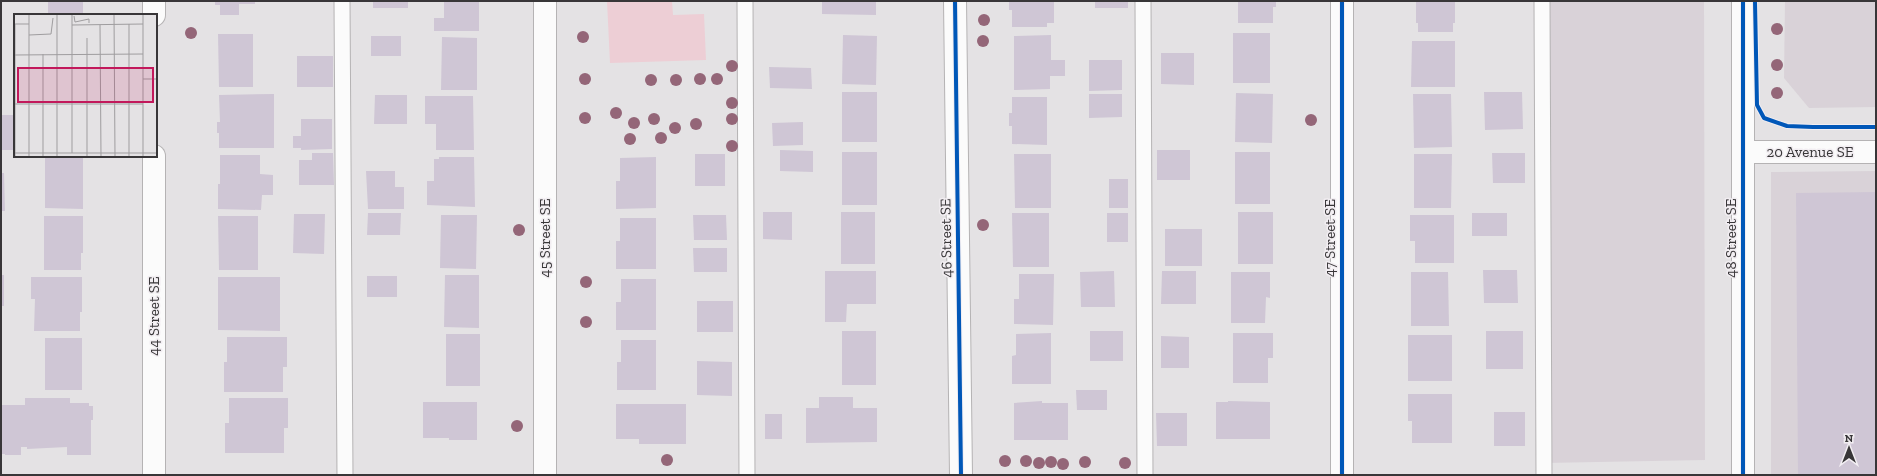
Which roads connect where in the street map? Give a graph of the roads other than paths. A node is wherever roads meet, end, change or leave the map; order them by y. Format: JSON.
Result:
{"nodes":[{"id":1,"x":154,"y":1,"type":"edge"},
{"id":2,"x":342,"y":1,"type":"edge"},
{"id":3,"x":545,"y":1,"type":"edge"},
{"id":4,"x":745,"y":1,"type":"edge"},
{"id":5,"x":955,"y":1,"type":"edge"},
{"id":6,"x":1143,"y":1,"type":"edge"},
{"id":7,"x":1342,"y":1,"type":"edge"},
{"id":8,"x":1542,"y":1,"type":"edge"},
{"id":9,"x":1743,"y":1,"type":"edge"},
{"id":10,"x":154,"y":14,"type":"edge"},
{"id":11,"x":1743,"y":152,"type":"junction"},
{"id":12,"x":1876,"y":152,"type":"edge"},
{"id":13,"x":154,"y":157,"type":"edge"},
{"id":14,"x":154,"y":475,"type":"edge"},
{"id":15,"x":345,"y":475,"type":"edge"},
{"id":16,"x":545,"y":475,"type":"edge"},
{"id":17,"x":747,"y":475,"type":"edge"},
{"id":18,"x":961,"y":475,"type":"edge"},
{"id":19,"x":1145,"y":475,"type":"edge"},
{"id":20,"x":1342,"y":475,"type":"edge"},
{"id":21,"x":1544,"y":475,"type":"edge"},
{"id":22,"x":1743,"y":475,"type":"edge"}],
"edges":[{"from":1,"to":10,"type":"street"},
{"from":2,"to":15,"type":"lane"},
{"from":3,"to":16,"type":"street","name":"45 Street SE"},
{"from":4,"to":17,"type":"lane"},
{"from":5,"to":18,"type":"street","name":"46 Street SE"},
{"from":6,"to":19,"type":"lane"},
{"from":7,"to":20,"type":"street","name":"47 Street SE"},
{"from":8,"to":21,"type":"lane"},
{"from":9,"to":11,"type":"street","name":"48 Street SE"},
{"from":11,"to":12,"type":"street","name":"20 Avenue SE"},
{"from":11,"to":22,"type":"street","name":"48 Street SE"},
{"from":13,"to":14,"type":"street","name":"44 Street SE"}]}
